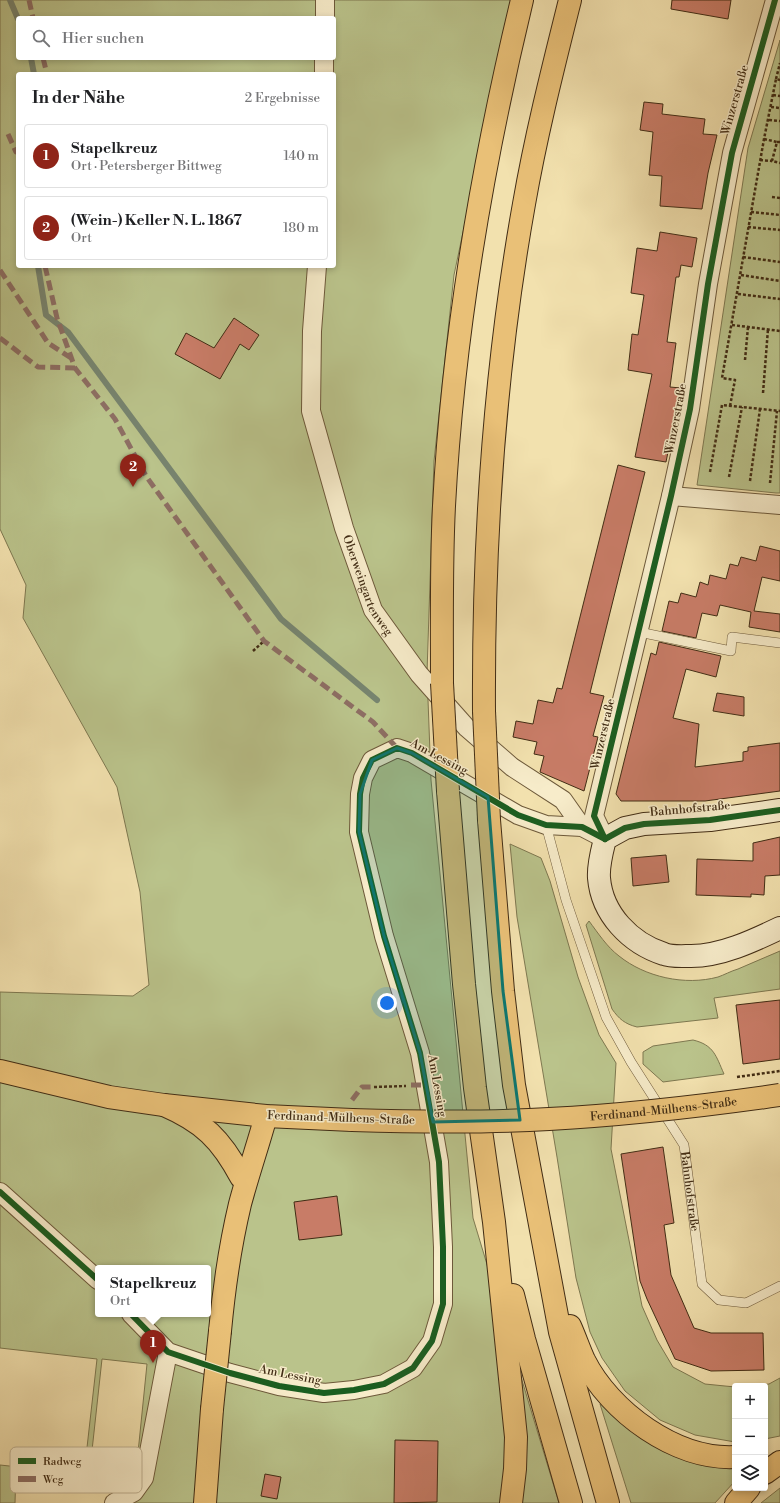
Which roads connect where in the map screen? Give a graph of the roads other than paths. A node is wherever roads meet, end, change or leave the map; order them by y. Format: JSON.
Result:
{"nodes":[{"id":1,"x":325,"y":0,"type":"edge"},
{"id":2,"x":522,"y":0,"type":"edge"},
{"id":3,"x":570,"y":0,"type":"edge"},
{"id":4,"x":775,"y":0,"type":"edge"},
{"id":5,"x":325,"y":16,"type":"edge"},
{"id":6,"x":324,"y":60,"type":"edge"},
{"id":7,"x":324,"y":72,"type":"edge"},
{"id":8,"x":317,"y":268,"type":"edge"},
{"id":9,"x":671,"y":496,"type":"junction"},
{"id":10,"x":780,"y":505,"type":"edge"},
{"id":11,"x":639,"y":632,"type":"junction"},
{"id":12,"x":780,"y":643,"type":"edge"},
{"id":13,"x":780,"y":810,"type":"edge"},
{"id":14,"x":546,"y":825,"type":"junction"},
{"id":15,"x":582,"y":827,"type":"junction"},
{"id":16,"x":605,"y":839,"type":"junction"},
{"id":17,"x":780,"y":928,"type":"edge"},
{"id":18,"x":0,"y":1071,"type":"edge"},
{"id":19,"x":780,"y":1095,"type":"edge"},
{"id":20,"x":164,"y":1105,"type":"junction"},
{"id":21,"x":266,"y":1116,"type":"junction"},
{"id":22,"x":241,"y":1177,"type":"junction"},
{"id":23,"x":0,"y":1192,"type":"edge"},
{"id":24,"x":240,"y":1203,"type":"junction"},
{"id":25,"x":494,"y":1222,"type":"junction"},
{"id":26,"x":549,"y":1275,"type":"junction"},
{"id":27,"x":95,"y":1277,"type":"edge"},
{"id":28,"x":780,"y":1286,"type":"edge"},
{"id":29,"x":134,"y":1317,"type":"edge"},
{"id":30,"x":168,"y":1352,"type":"junction"},
{"id":31,"x":780,"y":1450,"type":"edge"},
{"id":32,"x":768,"y":1453,"type":"edge"},
{"id":33,"x":732,"y":1457,"type":"edge"},
{"id":34,"x":780,"y":1462,"type":"edge"},
{"id":35,"x":768,"y":1471,"type":"edge"},
{"id":36,"x":142,"y":1481,"type":"edge"},
{"id":37,"x":746,"y":1491,"type":"edge"},
{"id":38,"x":132,"y":1493,"type":"edge"},
{"id":39,"x":114,"y":1503,"type":"edge"},
{"id":40,"x":205,"y":1503,"type":"edge"},
{"id":41,"x":511,"y":1503,"type":"edge"},
{"id":42,"x":571,"y":1503,"type":"edge"},
{"id":43,"x":608,"y":1503,"type":"edge"},
{"id":44,"x":736,"y":1503,"type":"edge"}],
"edges":[{"from":1,"to":5,"type":"street"},
{"from":2,"to":25,"type":"main road","bridge":true},
{"from":3,"to":26,"type":"main road","bridge":true},
{"from":4,"to":9,"type":"street","name":"Winzerstraße"},
{"from":6,"to":7,"type":"street"},
{"from":8,"to":15,"type":"street","name":"Oberweingartenweg"},
{"from":9,"to":10,"type":"street"},
{"from":9,"to":11,"type":"street","name":"Winzerstraße"},
{"from":11,"to":12,"type":"lane"},
{"from":11,"to":16,"type":"street","name":"Winzerstraße"},
{"from":13,"to":16,"type":"street","name":"Bahnhofstraße"},
{"from":14,"to":15,"type":"street","name":"Am Lessing"},
{"from":14,"to":28,"type":"lane","name":"Bahnhofstraße"},
{"from":14,"to":30,"type":"street","name":"Am Lessing"},
{"from":15,"to":16,"type":"street","name":"Am Lessing"},
{"from":16,"to":17,"type":"street"},
{"from":18,"to":20,"type":"main road","name":"Ferdinand-Mülhens-Straße"},
{"from":19,"to":21,"type":"main road","name":"Ferdinand-Mülhens-Straße","bridge":true},
{"from":20,"to":21,"type":"main road","name":"Ferdinand-Mülhens-Straße"},
{"from":20,"to":22,"type":"main road"},
{"from":21,"to":22,"type":"main road"},
{"from":21,"to":24,"type":"main road"},
{"from":22,"to":24,"type":"main road"},
{"from":23,"to":27,"type":"street"},
{"from":24,"to":40,"type":"main road","bridge":true},
{"from":25,"to":41,"type":"main road"},
{"from":25,"to":42,"type":"main road"},
{"from":26,"to":33,"type":"main road"},
{"from":26,"to":43,"type":"main road"},
{"from":29,"to":30,"type":"street","name":"Am Lessing"},
{"from":30,"to":36,"type":"street"},
{"from":31,"to":32,"type":"main road"},
{"from":34,"to":35,"type":"main road"},
{"from":37,"to":44,"type":"main road"},
{"from":38,"to":39,"type":"street"}]}
